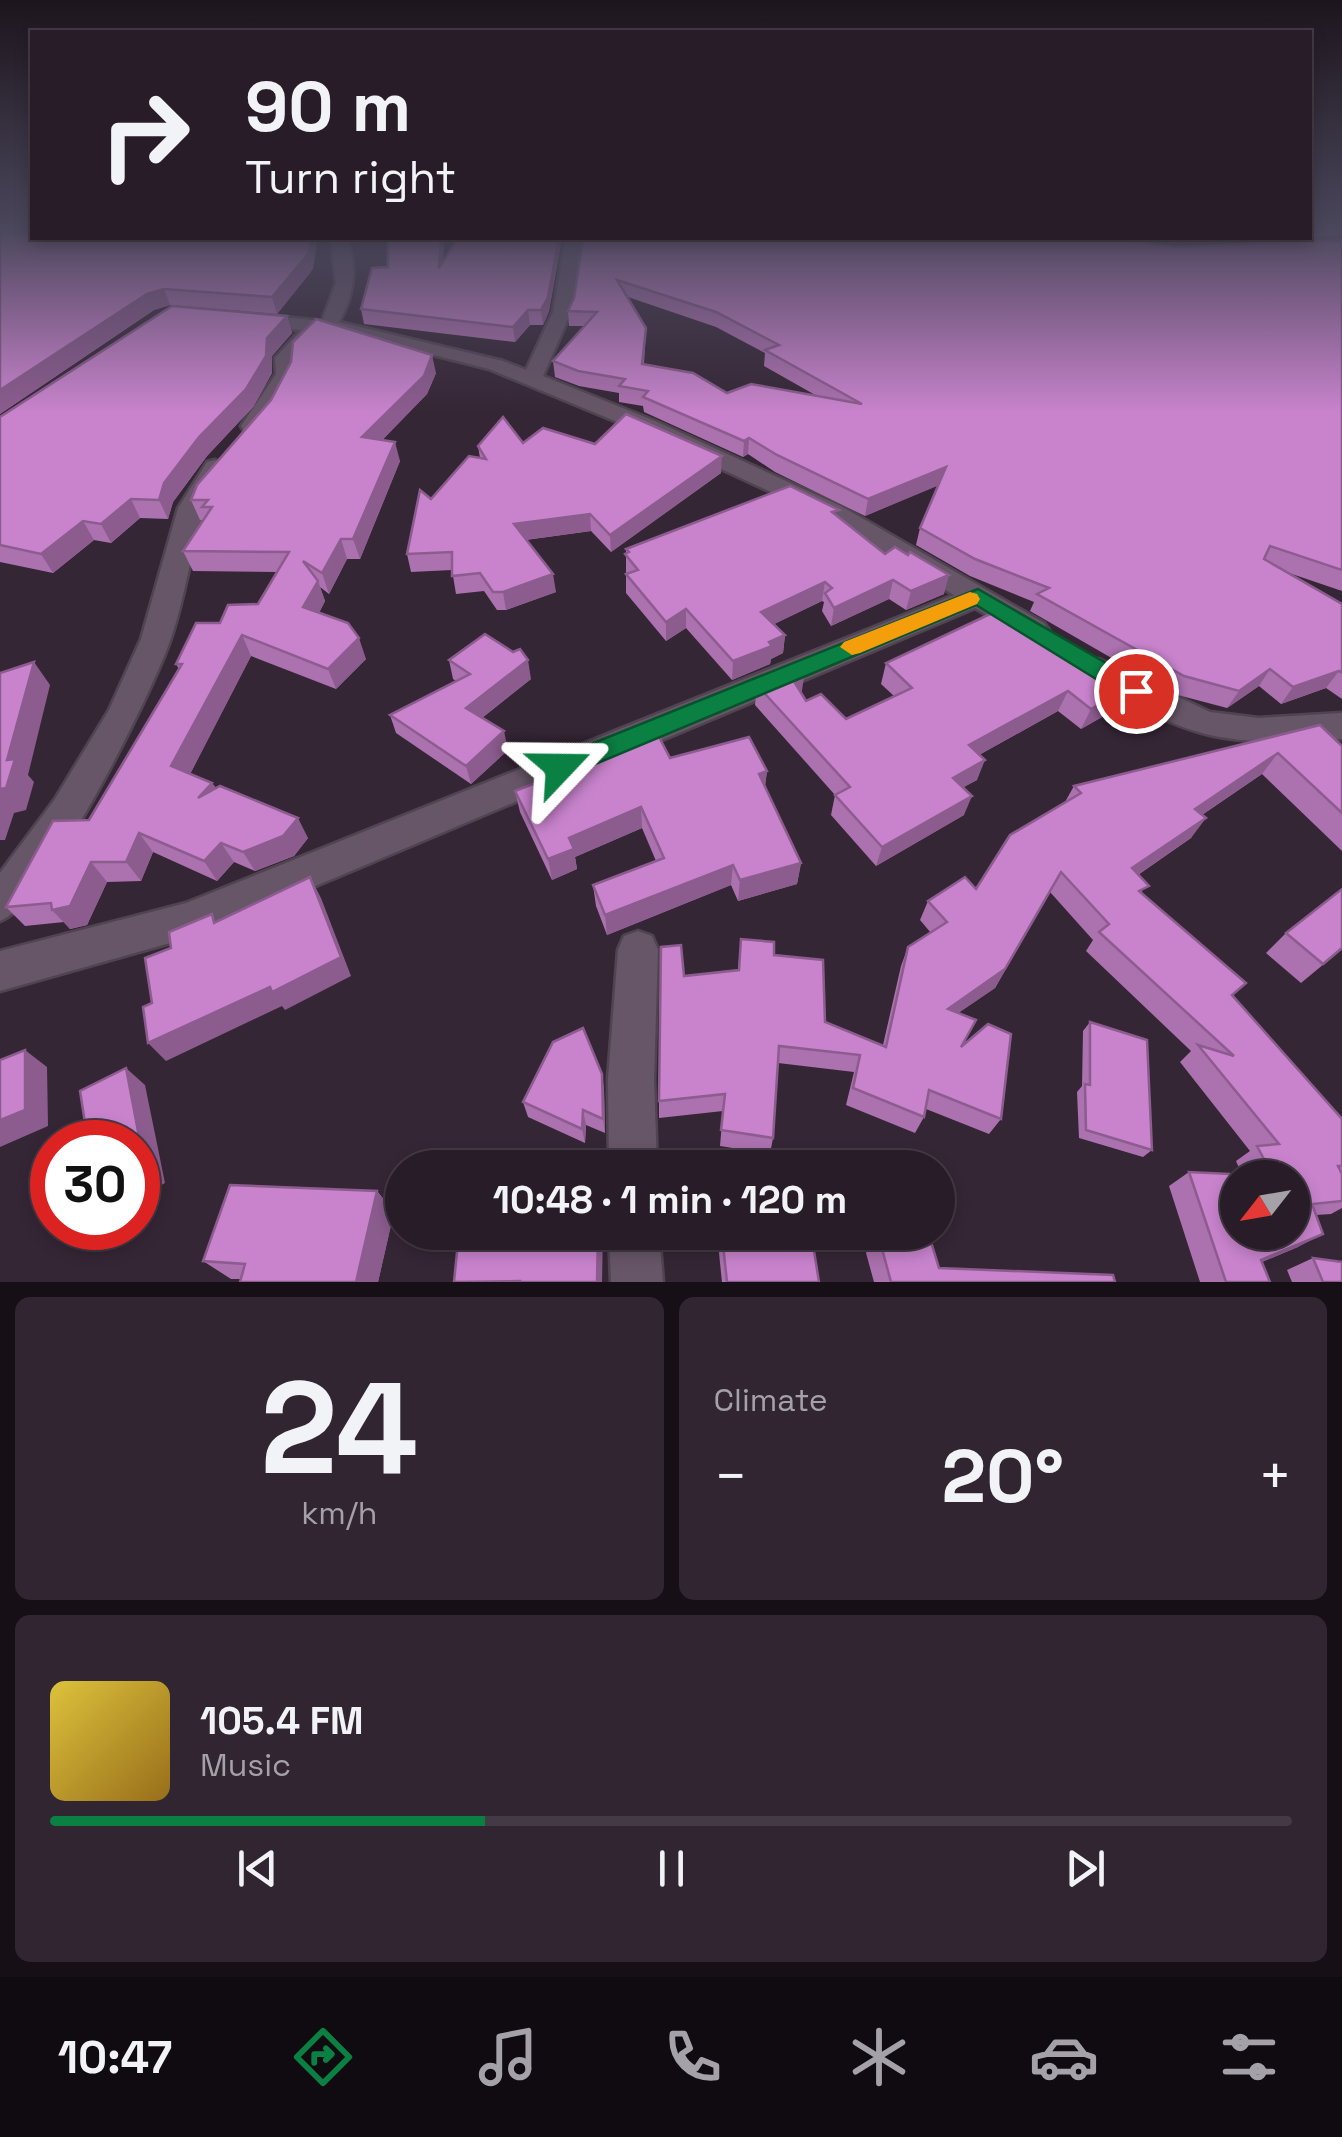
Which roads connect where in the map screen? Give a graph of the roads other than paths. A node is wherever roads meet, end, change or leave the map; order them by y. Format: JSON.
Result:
{"nodes":[{"id":1,"x":343,"y":293,"type":"edge"},
{"id":2,"x":568,"y":293,"type":"edge"},
{"id":3,"x":224,"y":316,"type":"edge"},
{"id":4,"x":323,"y":326,"type":"junction"},
{"id":5,"x":531,"y":379,"type":"junction"},
{"id":6,"x":978,"y":596,"type":"junction"},
{"id":7,"x":1054,"y":643,"type":"edge"},
{"id":8,"x":1085,"y":662,"type":"edge"},
{"id":9,"x":1342,"y":726,"type":"edge"},
{"id":10,"x":0,"y":903,"type":"edge"},
{"id":11,"x":638,"y":950,"type":"dead end"},
{"id":12,"x":0,"y":972,"type":"edge"},
{"id":13,"x":633,"y":1150,"type":"edge"},
{"id":14,"x":635,"y":1250,"type":"edge"},
{"id":15,"x":637,"y":1282,"type":"edge"}],
"edges":[{"from":1,"to":4,"type":"street"},
{"from":2,"to":5,"type":"street"},
{"from":3,"to":4,"type":"street"},
{"from":4,"to":5,"type":"street"},
{"from":4,"to":10,"type":"street"},
{"from":5,"to":6,"type":"street"},
{"from":6,"to":7,"type":"street"},
{"from":6,"to":12,"type":"street"},
{"from":8,"to":9,"type":"street"},
{"from":11,"to":13,"type":"street"},
{"from":14,"to":15,"type":"street"}]}
